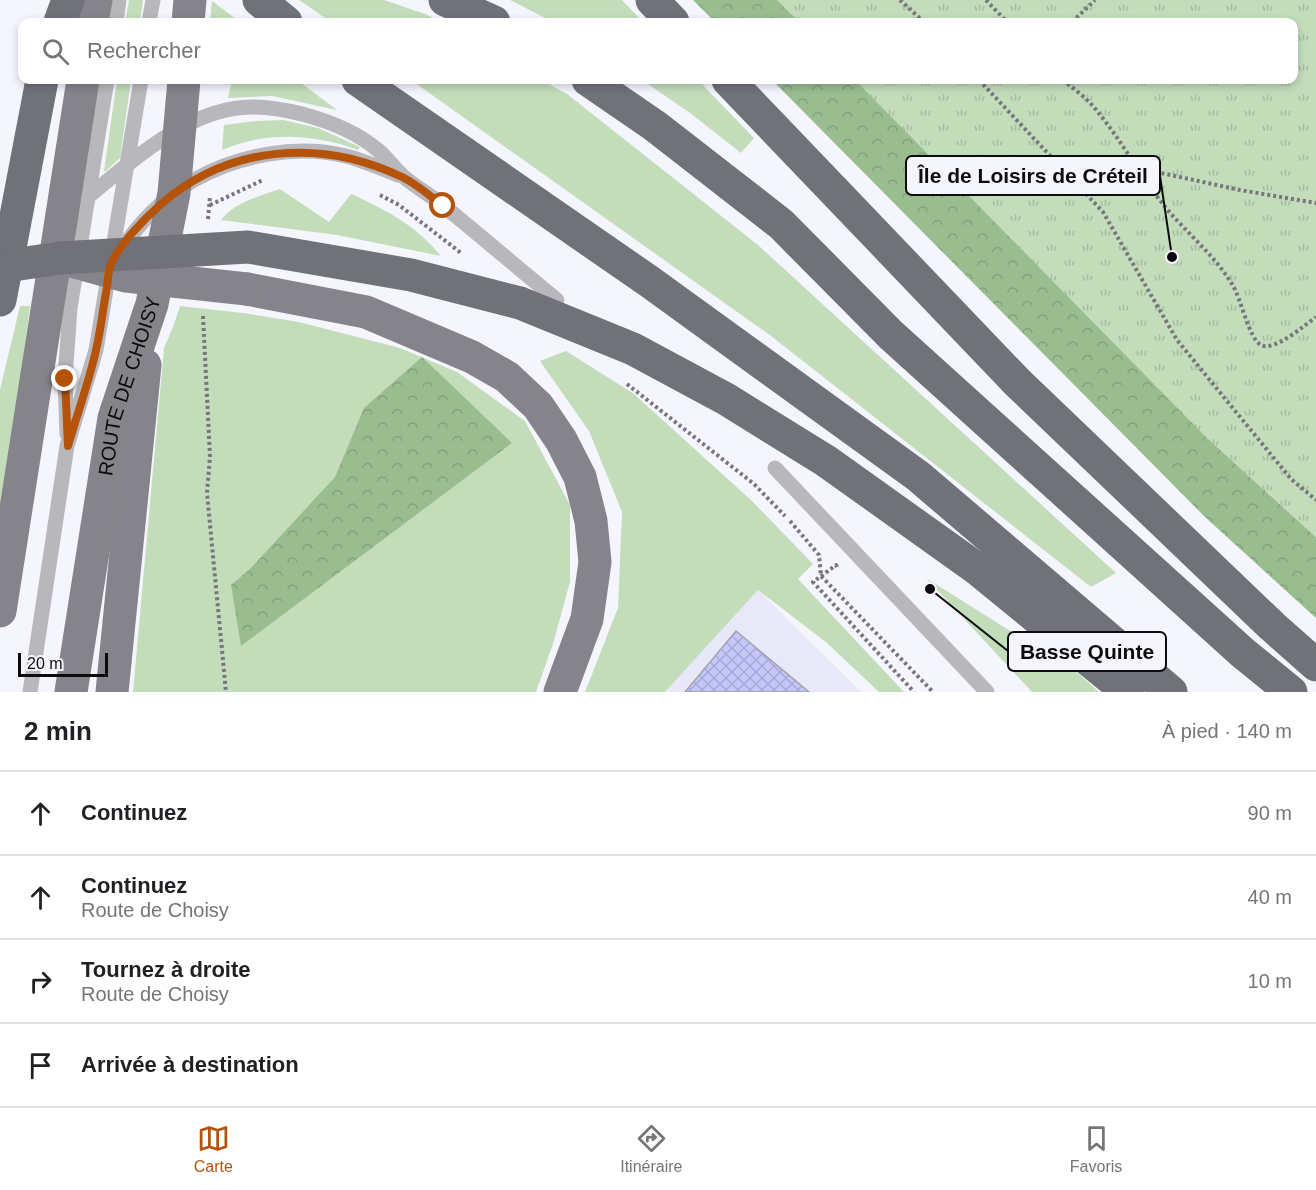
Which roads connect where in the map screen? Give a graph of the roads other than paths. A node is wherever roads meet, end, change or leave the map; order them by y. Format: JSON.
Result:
{"nodes":[{"id":1,"x":68,"y":0,"type":"edge"},
{"id":2,"x":96,"y":0,"type":"edge"},
{"id":3,"x":119,"y":0,"type":"edge"},
{"id":4,"x":153,"y":0,"type":"edge"},
{"id":5,"x":190,"y":0,"type":"edge"},
{"id":6,"x":260,"y":0,"type":"edge"},
{"id":7,"x":445,"y":0,"type":"edge"},
{"id":8,"x":652,"y":0,"type":"edge"},
{"id":9,"x":61,"y":18,"type":"edge"},
{"id":10,"x":93,"y":18,"type":"edge"},
{"id":11,"x":117,"y":18,"type":"edge"},
{"id":12,"x":150,"y":18,"type":"edge"},
{"id":13,"x":188,"y":18,"type":"edge"},
{"id":14,"x":281,"y":18,"type":"edge"},
{"id":15,"x":485,"y":18,"type":"edge"},
{"id":16,"x":669,"y":18,"type":"edge"},
{"id":17,"x":41,"y":84,"type":"edge"},
{"id":18,"x":82,"y":84,"type":"edge"},
{"id":19,"x":106,"y":84,"type":"edge"},
{"id":20,"x":140,"y":84,"type":"edge"},
{"id":21,"x":184,"y":84,"type":"edge"},
{"id":22,"x":364,"y":84,"type":"edge"},
{"id":23,"x":594,"y":84,"type":"edge"},
{"id":24,"x":732,"y":84,"type":"edge"},
{"id":25,"x":180,"y":128,"type":"junction"},
{"id":26,"x":128,"y":164,"type":"junction"},
{"id":27,"x":404,"y":177,"type":"junction"},
{"id":28,"x":174,"y":193,"type":"junction"},
{"id":29,"x":88,"y":197,"type":"junction"},
{"id":30,"x":60,"y":258,"type":"junction"},
{"id":31,"x":110,"y":265,"type":"junction"},
{"id":32,"x":0,"y":267,"type":"edge"},
{"id":33,"x":0,"y":300,"type":"edge"},
{"id":34,"x":557,"y":300,"type":"dead end"},
{"id":35,"x":152,"y":304,"type":"junction"},
{"id":36,"x":70,"y":308,"type":"junction"},
{"id":37,"x":39,"y":355,"type":"junction"},
{"id":38,"x":68,"y":446,"type":"junction"},
{"id":39,"x":775,"y":468,"type":"dead end"},
{"id":40,"x":0,"y":611,"type":"edge"},
{"id":41,"x":1316,"y":665,"type":"edge"},
{"id":42,"x":30,"y":692,"type":"edge"},
{"id":43,"x":70,"y":692,"type":"edge"},
{"id":44,"x":112,"y":692,"type":"edge"},
{"id":45,"x":560,"y":692,"type":"edge"},
{"id":46,"x":987,"y":692,"type":"edge"},
{"id":47,"x":1128,"y":692,"type":"edge"},
{"id":48,"x":1171,"y":692,"type":"edge"},
{"id":49,"x":1291,"y":692,"type":"edge"}],
"edges":[{"from":1,"to":9,"type":"highway"},
{"from":2,"to":10,"type":"main road"},
{"from":3,"to":11,"type":"lane"},
{"from":4,"to":12,"type":"lane"},
{"from":5,"to":13,"type":"main road"},
{"from":6,"to":14,"type":"highway","bridge":true},
{"from":7,"to":15,"type":"highway"},
{"from":8,"to":16,"type":"highway"},
{"from":17,"to":33,"type":"highway"},
{"from":18,"to":37,"type":"main road"},
{"from":19,"to":29,"type":"lane","name":"ROUTE DE CHOISY"},
{"from":20,"to":26,"type":"lane","name":"ROUTE DE CHOISY"},
{"from":21,"to":25,"type":"main road","name":"ROUTE DE CHOISY"},
{"from":22,"to":48,"type":"highway"},
{"from":23,"to":49,"type":"highway"},
{"from":24,"to":41,"type":"highway"},
{"from":25,"to":26,"type":"lane"},
{"from":25,"to":27,"type":"lane"},
{"from":25,"to":28,"type":"main road","name":"ROUTE DE CHOISY"},
{"from":26,"to":29,"type":"lane"},
{"from":26,"to":31,"type":"lane","name":"ROUTE DE CHOISY"},
{"from":27,"to":28,"type":"lane"},
{"from":27,"to":34,"type":"lane"},
{"from":28,"to":31,"type":"lane"},
{"from":28,"to":35,"type":"main road","name":"ROUTE DE CHOISY"},
{"from":29,"to":36,"type":"lane","name":"ROUTE DE CHOISY"},
{"from":30,"to":32,"type":"highway","bridge":true},
{"from":30,"to":45,"type":"main road","bridge":true},
{"from":30,"to":47,"type":"highway","bridge":true},
{"from":31,"to":38,"type":"lane","name":"ROUTE DE CHOISY"},
{"from":35,"to":43,"type":"main road","name":"ROUTE DE CHOISY"},
{"from":35,"to":44,"type":"main road"},
{"from":36,"to":37,"type":"lane"},
{"from":36,"to":38,"type":"lane","name":"ROUTE DE CHOISY"},
{"from":37,"to":40,"type":"main road"},
{"from":38,"to":42,"type":"lane","name":"ROUTE DE CHOISY"},
{"from":39,"to":46,"type":"lane"}]}
